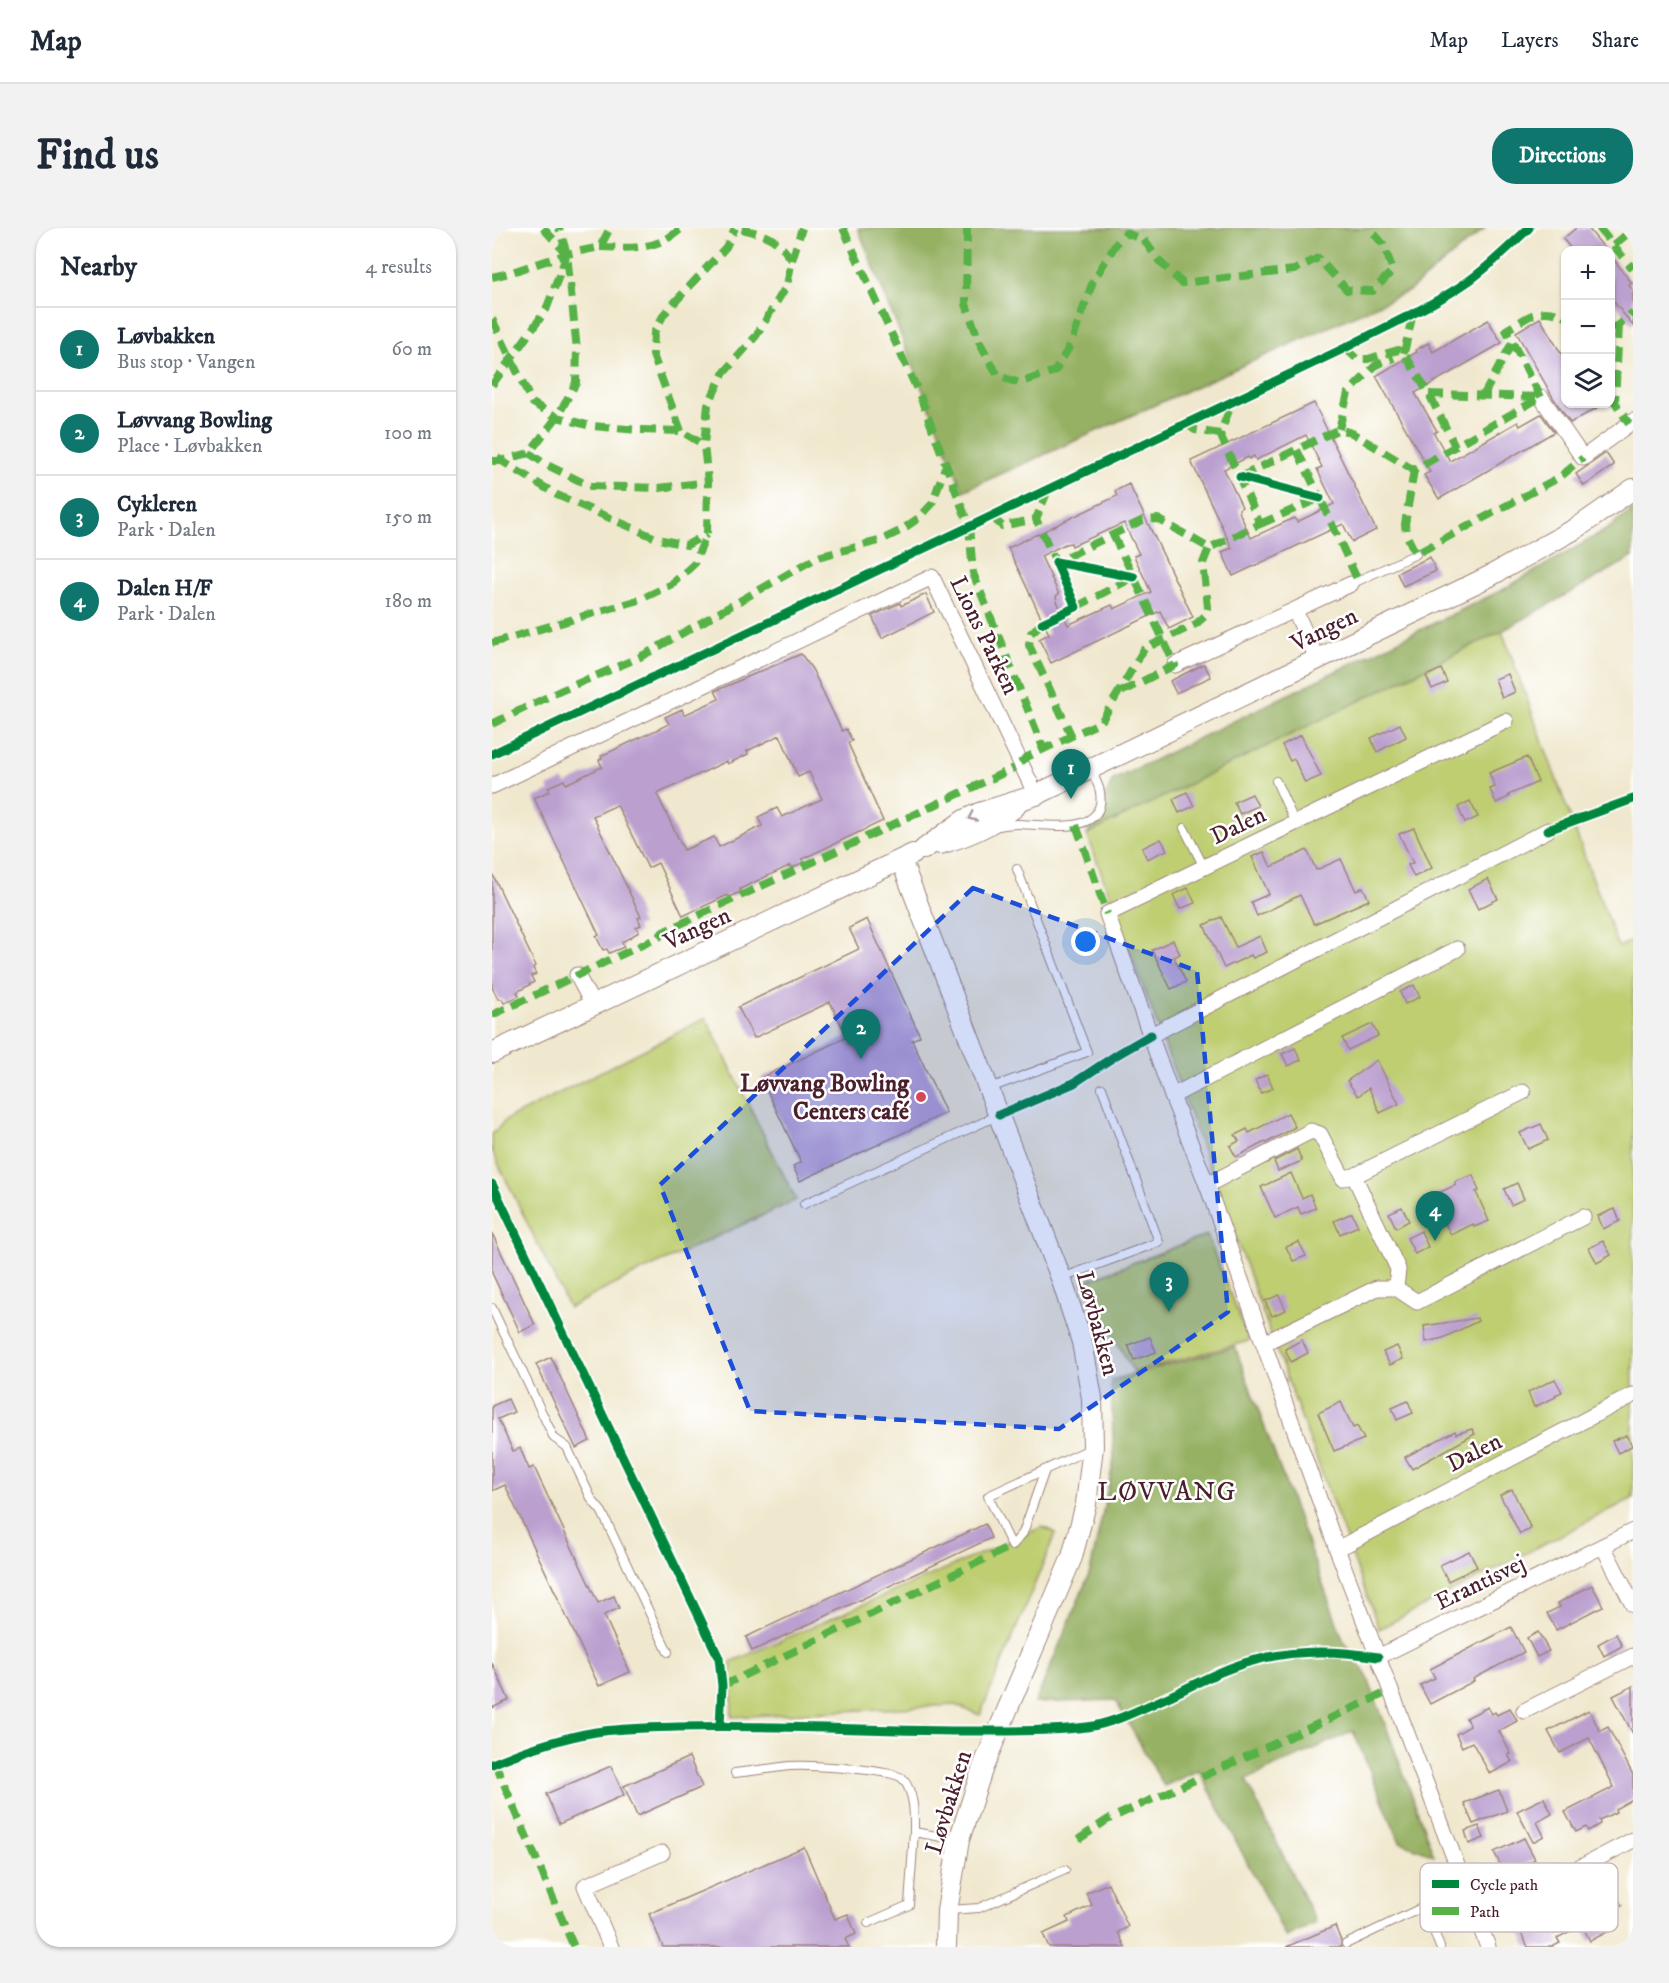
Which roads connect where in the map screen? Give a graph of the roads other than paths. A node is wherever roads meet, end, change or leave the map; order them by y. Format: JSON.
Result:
{"nodes":[{"id":1,"x":1541,"y":397,"type":"dead end"},
{"id":2,"x":1633,"y":421,"type":"edge"},
{"id":3,"x":1633,"y":489,"type":"edge"},
{"id":4,"x":1416,"y":554,"type":"dead end"},
{"id":5,"x":1351,"y":584,"type":"joint"},
{"id":6,"x":1295,"y":611,"type":"junction"},
{"id":7,"x":1318,"y":660,"type":"junction"},
{"id":8,"x":1175,"y":665,"type":"dead end"},
{"id":9,"x":1506,"y":721,"type":"dead end"},
{"id":10,"x":1091,"y":769,"type":"junction"},
{"id":11,"x":1276,"y":781,"type":"dead end"},
{"id":12,"x":492,"y":786,"type":"edge"},
{"id":13,"x":1032,"y":797,"type":"junction"},
{"id":14,"x":1295,"y":823,"type":"junction"},
{"id":15,"x":988,"y":827,"type":"junction"},
{"id":16,"x":1184,"y":828,"type":"dead end"},
{"id":17,"x":1548,"y":830,"type":"dead end"},
{"id":18,"x":924,"y":849,"type":"junction"},
{"id":19,"x":901,"y":860,"type":"junction"},
{"id":20,"x":1204,"y":867,"type":"junction"},
{"id":21,"x":1017,"y":869,"type":"dead end"},
{"id":22,"x":1457,"y":949,"type":"dead end"},
{"id":23,"x":577,"y":975,"type":"dead end"},
{"id":24,"x":593,"y":1005,"type":"junction"},
{"id":25,"x":1151,"y":1035,"type":"junction"},
{"id":26,"x":492,"y":1053,"type":"edge"},
{"id":27,"x":1102,"y":1088,"type":"dead end"},
{"id":28,"x":989,"y":1089,"type":"junction"},
{"id":29,"x":1524,"y":1092,"type":"dead end"},
{"id":30,"x":1172,"y":1096,"type":"junction"},
{"id":31,"x":999,"y":1115,"type":"junction"},
{"id":32,"x":1354,"y":1176,"type":"junction"},
{"id":33,"x":1207,"y":1185,"type":"junction"},
{"id":34,"x":804,"y":1204,"type":"dead end"},
{"id":35,"x":1582,"y":1217,"type":"dead end"},
{"id":36,"x":1061,"y":1278,"type":"junction"},
{"id":37,"x":1396,"y":1288,"type":"junction"},
{"id":38,"x":492,"y":1308,"type":"edge"},
{"id":39,"x":1264,"y":1343,"type":"junction"},
{"id":40,"x":1633,"y":1395,"type":"edge"},
{"id":41,"x":1093,"y":1447,"type":"junction"},
{"id":42,"x":1045,"y":1470,"type":"junction"},
{"id":43,"x":1633,"y":1532,"type":"edge"},
{"id":44,"x":1603,"y":1546,"type":"junction"},
{"id":45,"x":1337,"y":1549,"type":"junction"},
{"id":46,"x":1633,"y":1605,"type":"edge"},
{"id":47,"x":668,"y":1652,"type":"dead end"},
{"id":48,"x":1633,"y":1656,"type":"edge"},
{"id":49,"x":1378,"y":1657,"type":"junction"},
{"id":50,"x":1524,"y":1711,"type":"dead end"},
{"id":51,"x":735,"y":1773,"type":"dead end"},
{"id":52,"x":914,"y":1832,"type":"junction"},
{"id":53,"x":959,"y":1840,"type":"junction"},
{"id":54,"x":1633,"y":1840,"type":"edge"},
{"id":55,"x":662,"y":1853,"type":"dead end"},
{"id":56,"x":1456,"y":1863,"type":"edge"},
{"id":57,"x":1589,"y":1863,"type":"edge"},
{"id":58,"x":1065,"y":1870,"type":"dead end"},
{"id":59,"x":1420,"y":1908,"type":"edge"},
{"id":60,"x":947,"y":1911,"type":"junction"},
{"id":61,"x":868,"y":1923,"type":"dead end"},
{"id":62,"x":1434,"y":1932,"type":"edge"},
{"id":63,"x":1482,"y":1932,"type":"edge"},
{"id":64,"x":1346,"y":1944,"type":"dead end"},
{"id":65,"x":611,"y":1947,"type":"edge"},
{"id":66,"x":946,"y":1947,"type":"edge"},
{"id":67,"x":1440,"y":1947,"type":"edge"},
{"id":68,"x":1488,"y":1947,"type":"edge"}],
"edges":[{"from":1,"to":2,"type":"street"},
{"from":3,"to":7,"type":"street","name":"Vangen"},
{"from":4,"to":5,"type":"lane"},
{"from":5,"to":6,"type":"street"},
{"from":6,"to":7,"type":"street"},
{"from":6,"to":8,"type":"street"},
{"from":7,"to":10,"type":"street","name":"Vangen"},
{"from":9,"to":14,"type":"street","name":"Dalen"},
{"from":10,"to":13,"type":"street","name":"Vangen"},
{"from":10,"to":15,"type":"lane"},
{"from":11,"to":14,"type":"lane"},
{"from":12,"to":13,"type":"street","name":"Lions Parken"},
{"from":13,"to":15,"type":"street","name":"Vangen"},
{"from":13,"to":18,"type":"street","name":"Vangen","one_way":true},
{"from":14,"to":20,"type":"street","name":"Dalen"},
{"from":15,"to":18,"type":"street","name":"Vangen"},
{"from":16,"to":20,"type":"lane"},
{"from":17,"to":25,"type":"street"},
{"from":18,"to":19,"type":"street","name":"Vangen"},
{"from":19,"to":24,"type":"street","name":"Vangen"},
{"from":19,"to":28,"type":"street","name":"Løvbakken"},
{"from":20,"to":25,"type":"street","name":"Dalen"},
{"from":21,"to":28,"type":"lane"},
{"from":22,"to":30,"type":"street"},
{"from":23,"to":24,"type":"street"},
{"from":24,"to":26,"type":"street","name":"Vangen"},
{"from":25,"to":30,"type":"street","name":"Dalen"},
{"from":27,"to":36,"type":"lane"},
{"from":28,"to":31,"type":"street","name":"Løvbakken"},
{"from":29,"to":32,"type":"street"},
{"from":30,"to":33,"type":"street","name":"Dalen"},
{"from":31,"to":34,"type":"lane"},
{"from":31,"to":36,"type":"street","name":"Løvbakken"},
{"from":32,"to":33,"type":"street"},
{"from":32,"to":37,"type":"street"},
{"from":33,"to":39,"type":"street","name":"Dalen"},
{"from":35,"to":37,"type":"street"},
{"from":36,"to":41,"type":"street","name":"Løvbakken"},
{"from":37,"to":39,"type":"street"},
{"from":38,"to":47,"type":"lane"},
{"from":39,"to":45,"type":"street","name":"Dalen"},
{"from":40,"to":45,"type":"street","name":"Dalen"},
{"from":41,"to":42,"type":"lane"},
{"from":41,"to":53,"type":"street","name":"Løvbakken"},
{"from":42,"to":42,"type":"lane"},
{"from":43,"to":44,"type":"street","name":"Erantisvej"},
{"from":44,"to":46,"type":"street"},
{"from":44,"to":49,"type":"street","name":"Erantisvej"},
{"from":45,"to":49,"type":"street","name":"Dalen"},
{"from":48,"to":50,"type":"street"},
{"from":49,"to":56,"type":"street","name":"Dalen"},
{"from":51,"to":52,"type":"lane"},
{"from":52,"to":53,"type":"lane"},
{"from":52,"to":61,"type":"lane"},
{"from":53,"to":60,"type":"street","name":"Løvbakken"},
{"from":54,"to":57,"type":"street"},
{"from":55,"to":65,"type":"street"},
{"from":58,"to":60,"type":"lane"},
{"from":59,"to":64,"type":"lane"},
{"from":60,"to":66,"type":"street","name":"Løvbakken"},
{"from":62,"to":67,"type":"lane"},
{"from":63,"to":68,"type":"street","name":"Dalen"}]}
